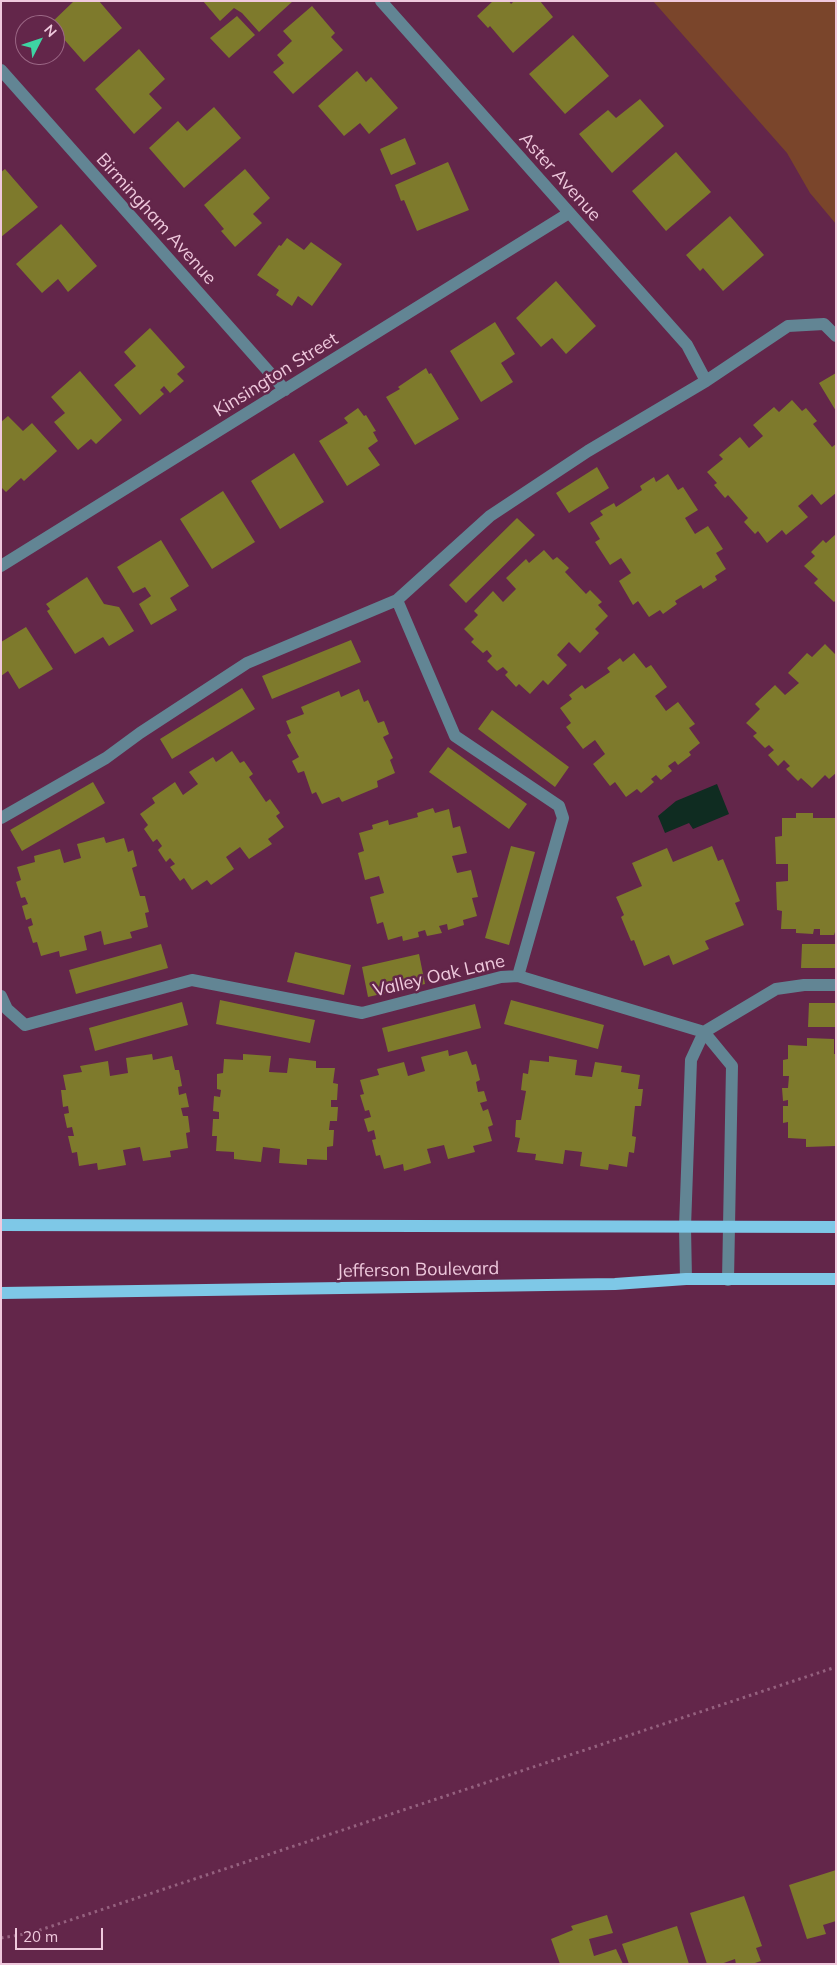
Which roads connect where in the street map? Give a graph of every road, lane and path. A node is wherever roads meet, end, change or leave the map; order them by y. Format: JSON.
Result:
{"nodes":[{"id":1,"x":381,"y":1,"type":"edge"},
{"id":2,"x":1,"y":70,"type":"edge"},
{"id":3,"x":569,"y":213,"type":"junction"},
{"id":4,"x":836,"y":336,"type":"edge"},
{"id":5,"x":706,"y":380,"type":"junction"},
{"id":6,"x":285,"y":390,"type":"junction"},
{"id":7,"x":1,"y":566,"type":"edge"},
{"id":8,"x":397,"y":600,"type":"junction"},
{"id":9,"x":1,"y":818,"type":"edge"},
{"id":10,"x":518,"y":976,"type":"junction"},
{"id":11,"x":836,"y":985,"type":"edge"},
{"id":12,"x":1,"y":996,"type":"edge"},
{"id":13,"x":704,"y":1032,"type":"junction"},
{"id":14,"x":1,"y":1225,"type":"edge"},
{"id":15,"x":685,"y":1227,"type":"junction"},
{"id":16,"x":730,"y":1227,"type":"junction"},
{"id":17,"x":836,"y":1227,"type":"edge"},
{"id":18,"x":686,"y":1279,"type":"junction"},
{"id":19,"x":836,"y":1279,"type":"edge"},
{"id":20,"x":728,"y":1280,"type":"junction"},
{"id":21,"x":1,"y":1293,"type":"edge"},
{"id":22,"x":836,"y":1667,"type":"edge"},
{"id":23,"x":1,"y":1938,"type":"edge"}],
"edges":[{"from":1,"to":3,"type":"street","name":"Aster Avenue"},
{"from":2,"to":6,"type":"street","name":"Birmingham Avenue"},
{"from":3,"to":5,"type":"street","name":"Aster Avenue"},
{"from":3,"to":6,"type":"street","name":"Kinsington Street"},
{"from":4,"to":5,"type":"street"},
{"from":5,"to":8,"type":"street"},
{"from":6,"to":7,"type":"street","name":"Kinsington Street"},
{"from":8,"to":9,"type":"street"},
{"from":8,"to":10,"type":"street","name":"Valley Oak Lane"},
{"from":10,"to":12,"type":"street","name":"Valley Oak Lane"},
{"from":10,"to":13,"type":"street"},
{"from":11,"to":13,"type":"street"},
{"from":13,"to":15,"type":"street"},
{"from":13,"to":16,"type":"street"},
{"from":14,"to":15,"type":"main road"},
{"from":15,"to":16,"type":"main road"},
{"from":15,"to":18,"type":"street"},
{"from":16,"to":17,"type":"main road"},
{"from":16,"to":20,"type":"street"},
{"from":18,"to":20,"type":"main road","name":"Jefferson Boulevard"},
{"from":18,"to":21,"type":"main road","name":"Jefferson Boulevard"},
{"from":19,"to":20,"type":"main road","name":"Jefferson Boulevard"},
{"from":22,"to":23,"type":"path"}]}
